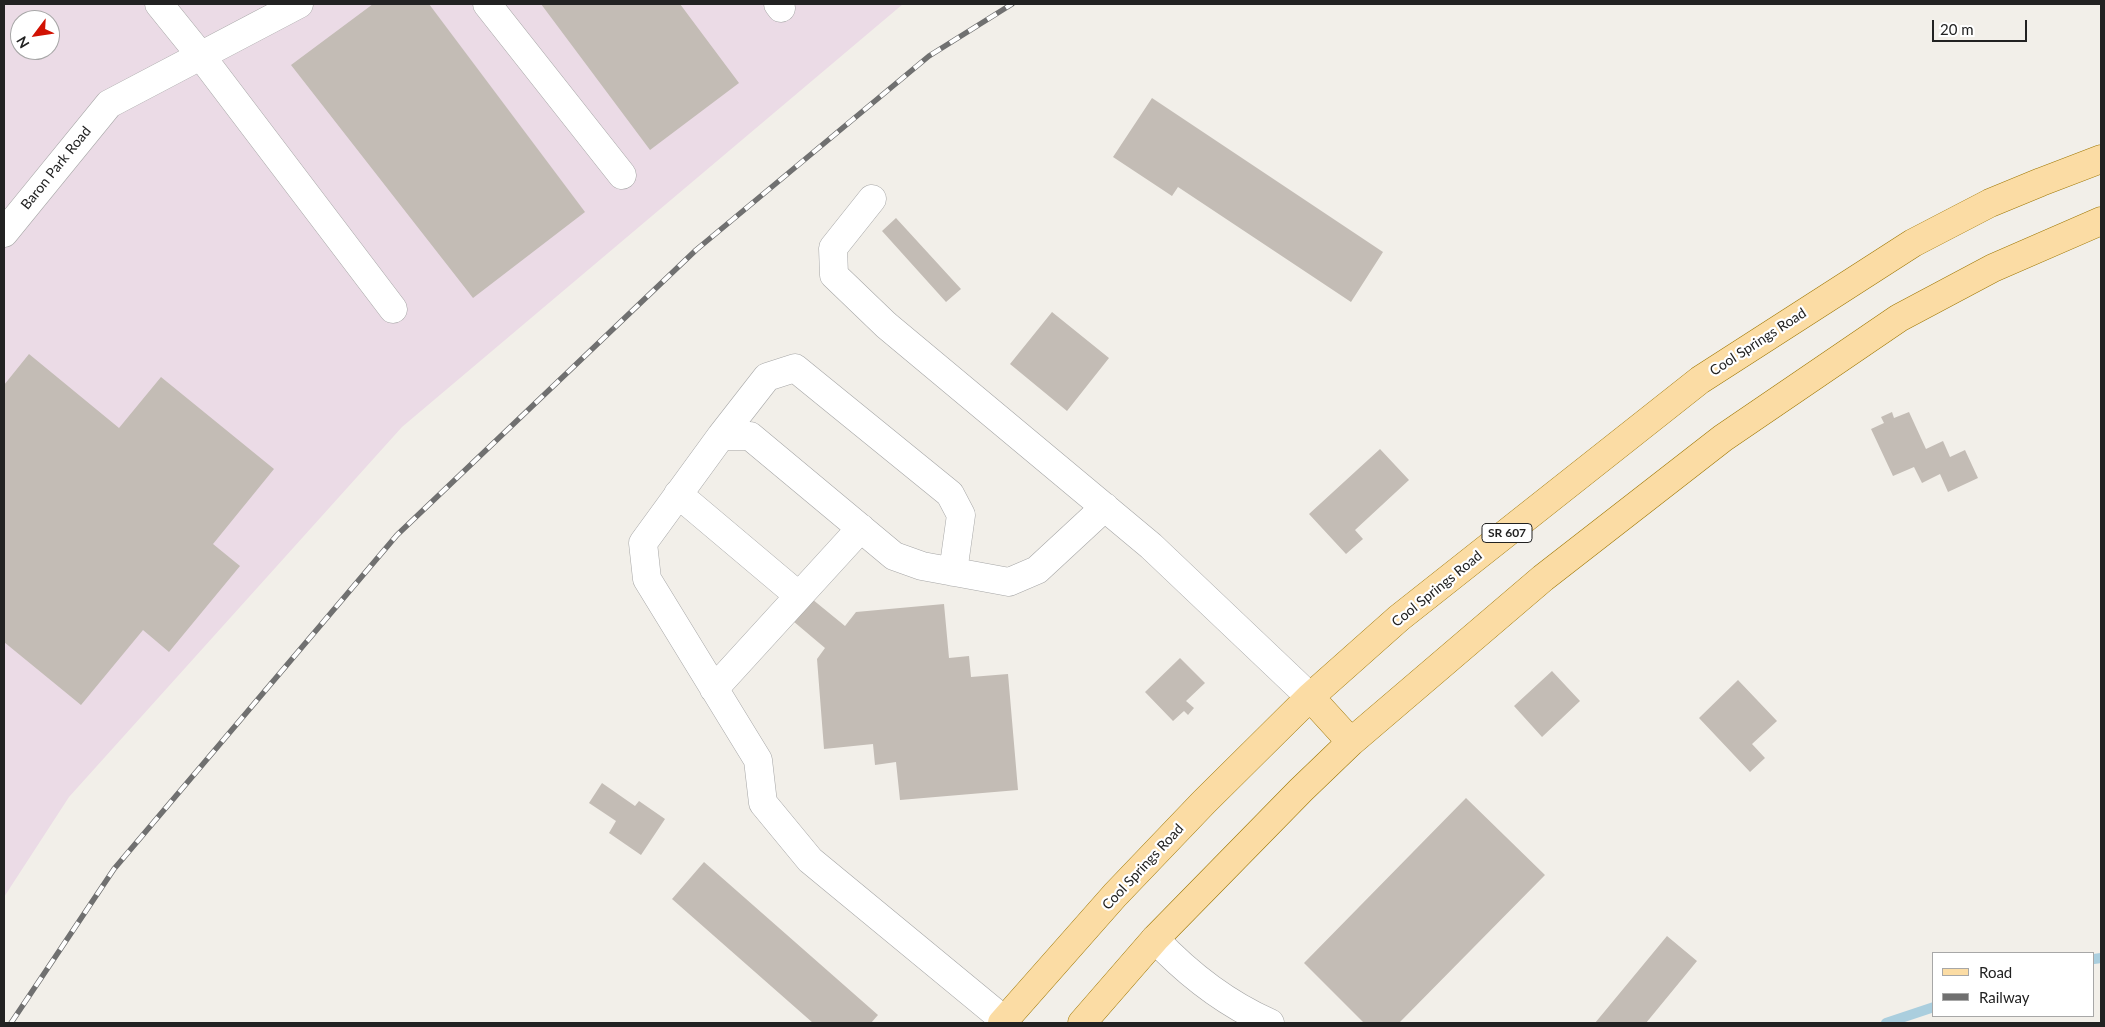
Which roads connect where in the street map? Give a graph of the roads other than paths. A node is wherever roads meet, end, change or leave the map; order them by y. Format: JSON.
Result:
{"nodes":[{"id":1,"x":159,"y":4,"type":"edge"},
{"id":2,"x":299,"y":4,"type":"edge"},
{"id":3,"x":487,"y":4,"type":"edge"},
{"id":4,"x":201,"y":56,"type":"junction"},
{"id":5,"x":2101,"y":159,"type":"edge"},
{"id":6,"x":622,"y":175,"type":"dead end"},
{"id":7,"x":872,"y":200,"type":"dead end"},
{"id":8,"x":2101,"y":221,"type":"edge"},
{"id":9,"x":4,"y":233,"type":"edge"},
{"id":10,"x":393,"y":309,"type":"dead end"},
{"id":11,"x":721,"y":436,"type":"junction"},
{"id":12,"x":678,"y":494,"type":"junction"},
{"id":13,"x":1105,"y":507,"type":"junction"},
{"id":14,"x":861,"y":528,"type":"junction"},
{"id":15,"x":953,"y":572,"type":"junction"},
{"id":16,"x":799,"y":596,"type":"junction"},
{"id":17,"x":714,"y":688,"type":"junction"},
{"id":18,"x":1310,"y":697,"type":"junction"},
{"id":19,"x":1351,"y":742,"type":"junction"},
{"id":20,"x":1155,"y":938,"type":"junction"},
{"id":21,"x":1003,"y":1022,"type":"edge"},
{"id":22,"x":1082,"y":1023,"type":"edge"},
{"id":23,"x":1270,"y":1023,"type":"edge"}],
"edges":[{"from":1,"to":4,"type":"street"},
{"from":2,"to":4,"type":"street"},
{"from":3,"to":6,"type":"street"},
{"from":4,"to":9,"type":"street","name":"Baron Park Road"},
{"from":4,"to":10,"type":"street"},
{"from":5,"to":18,"type":"main road","name":"Cool Springs Road","number":"SR 607"},
{"from":7,"to":13,"type":"street"},
{"from":8,"to":19,"type":"main road"},
{"from":11,"to":12,"type":"street"},
{"from":11,"to":14,"type":"street"},
{"from":11,"to":15,"type":"street"},
{"from":12,"to":16,"type":"street"},
{"from":12,"to":17,"type":"street"},
{"from":13,"to":15,"type":"street"},
{"from":13,"to":18,"type":"street"},
{"from":14,"to":15,"type":"street"},
{"from":14,"to":16,"type":"street"},
{"from":16,"to":17,"type":"street"},
{"from":17,"to":21,"type":"street"},
{"from":18,"to":19,"type":"main road"},
{"from":18,"to":21,"type":"main road","name":"Cool Springs Road","number":"SR 607"},
{"from":19,"to":20,"type":"main road"},
{"from":20,"to":22,"type":"main road"},
{"from":20,"to":23,"type":"street"}]}
